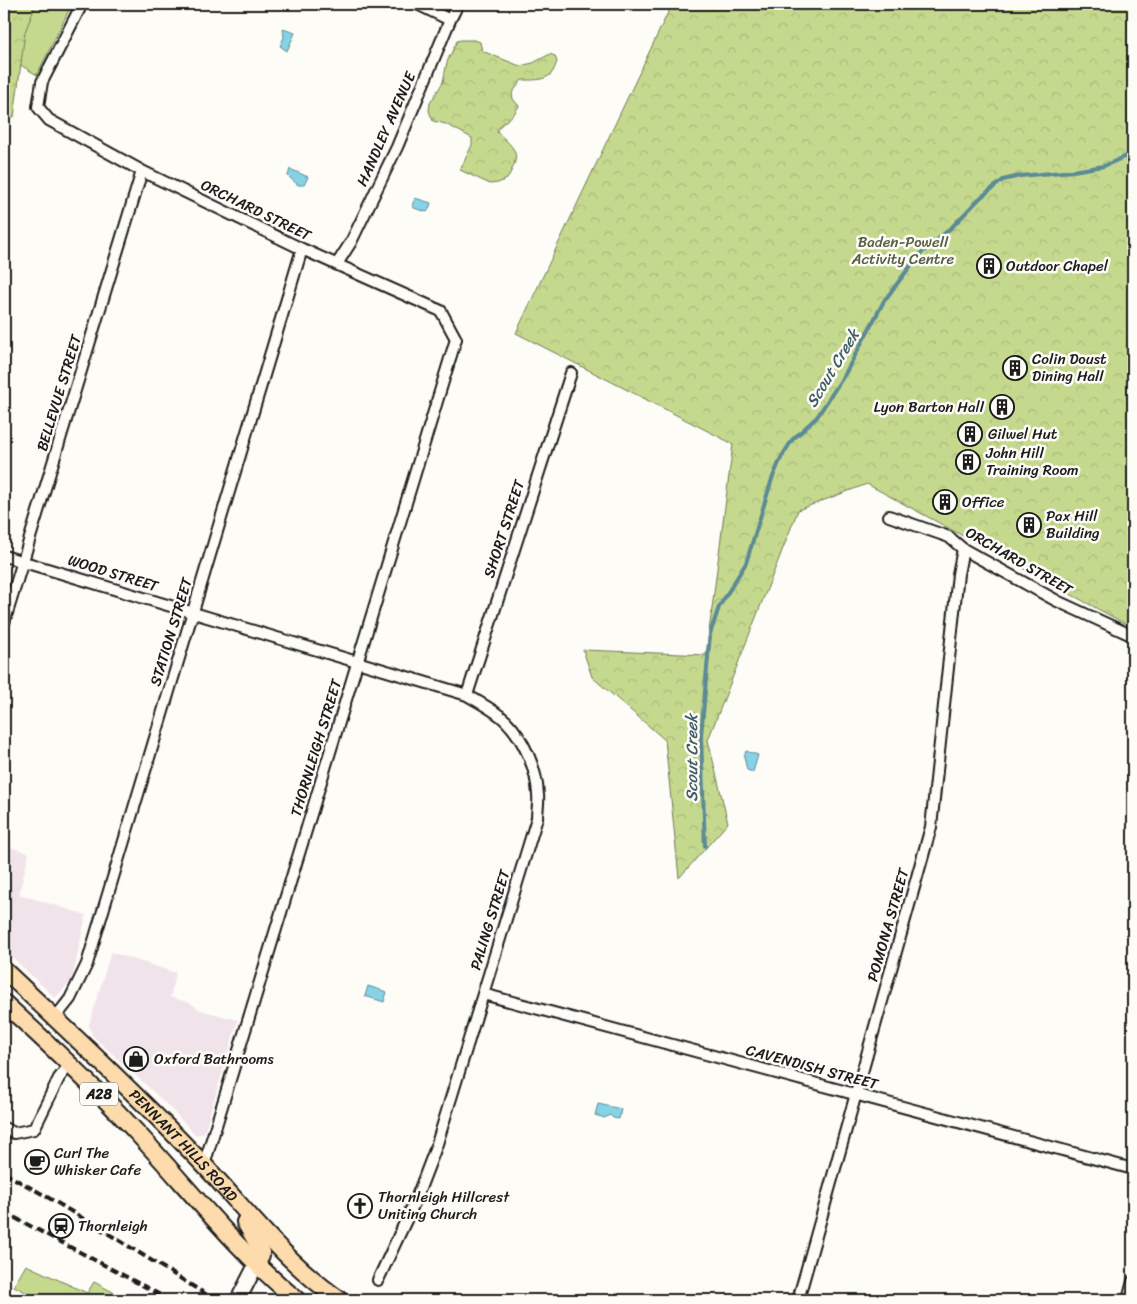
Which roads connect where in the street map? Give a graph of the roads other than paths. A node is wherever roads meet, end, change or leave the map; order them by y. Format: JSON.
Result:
{"nodes":[{"id":1,"x":82,"y":4,"type":"edge"},
{"id":2,"x":417,"y":4,"type":"edge"},
{"id":3,"x":458,"y":4,"type":"edge"},
{"id":4,"x":450,"y":20,"type":"junction"},
{"id":5,"x":142,"y":171,"type":"junction"},
{"id":6,"x":302,"y":248,"type":"junction"},
{"id":7,"x":337,"y":264,"type":"junction"},
{"id":8,"x":456,"y":339,"type":"joint"},
{"id":9,"x":571,"y":373,"type":"dead end"},
{"id":10,"x":889,"y":516,"type":"dead end"},
{"id":11,"x":962,"y":549,"type":"junction"},
{"id":12,"x":4,"y":556,"type":"edge"},
{"id":13,"x":23,"y":561,"type":"junction"},
{"id":14,"x":193,"y":612,"type":"junction"},
{"id":15,"x":4,"y":623,"type":"edge"},
{"id":16,"x":1133,"y":636,"type":"edge"},
{"id":17,"x":358,"y":662,"type":"junction"},
{"id":18,"x":467,"y":695,"type":"junction"},
{"id":19,"x":4,"y":970,"type":"edge"},
{"id":20,"x":483,"y":994,"type":"junction"},
{"id":21,"x":4,"y":1004,"type":"edge"},
{"id":22,"x":55,"y":1018,"type":"junction"},
{"id":23,"x":70,"y":1064,"type":"junction"},
{"id":24,"x":855,"y":1094,"type":"junction"},
{"id":25,"x":4,"y":1128,"type":"edge"},
{"id":26,"x":204,"y":1165,"type":"junction"},
{"id":27,"x":1133,"y":1169,"type":"edge"},
{"id":28,"x":228,"y":1191,"type":"junction"},
{"id":29,"x":257,"y":1264,"type":"junction"},
{"id":30,"x":378,"y":1280,"type":"dead end"},
{"id":31,"x":1133,"y":1281,"type":"edge"},
{"id":32,"x":238,"y":1299,"type":"edge"},
{"id":33,"x":297,"y":1300,"type":"edge"},
{"id":34,"x":340,"y":1300,"type":"edge"},
{"id":35,"x":798,"y":1300,"type":"edge"},
{"id":36,"x":1128,"y":1300,"type":"edge"}],
"edges":[{"from":1,"to":5,"type":"street","name":"ORCHARD STREET"},
{"from":2,"to":4,"type":"street"},
{"from":3,"to":4,"type":"street","name":"HANDLEY AVENUE"},
{"from":4,"to":7,"type":"street","name":"HANDLEY AVENUE"},
{"from":5,"to":6,"type":"street","name":"ORCHARD STREET"},
{"from":5,"to":13,"type":"street","name":"BELLEVUE STREET"},
{"from":6,"to":7,"type":"street","name":"ORCHARD STREET"},
{"from":6,"to":14,"type":"street","name":"STATION STREET"},
{"from":7,"to":8,"type":"street","name":"ORCHARD STREET"},
{"from":8,"to":17,"type":"street","name":"THORNLEIGH STREET"},
{"from":9,"to":18,"type":"street","name":"SHORT STREET"},
{"from":10,"to":11,"type":"street","name":"ORCHARD STREET"},
{"from":11,"to":16,"type":"street","name":"ORCHARD STREET"},
{"from":11,"to":24,"type":"street","name":"POMONA STREET"},
{"from":12,"to":13,"type":"street","name":"WOOD STREET"},
{"from":13,"to":14,"type":"street","name":"WOOD STREET"},
{"from":13,"to":15,"type":"street","name":"BELLEVUE STREET"},
{"from":14,"to":17,"type":"street","name":"WOOD STREET"},
{"from":14,"to":22,"type":"street","name":"STATION STREET"},
{"from":17,"to":18,"type":"street","name":"PALING STREET"},
{"from":17,"to":26,"type":"street","name":"THORNLEIGH STREET"},
{"from":18,"to":20,"type":"street","name":"PALING STREET"},
{"from":19,"to":22,"type":"highway","name":"PENNANT HILLS ROAD","number":"A28"},
{"from":20,"to":24,"type":"street","name":"CAVENDISH STREET"},
{"from":20,"to":30,"type":"street","name":"PALING STREET"},
{"from":21,"to":23,"type":"highway","name":"PENNANT HILLS ROAD","number":"A28"},
{"from":22,"to":26,"type":"highway","name":"PENNANT HILLS ROAD","number":"A28"},
{"from":23,"to":25,"type":"street"},
{"from":23,"to":29,"type":"highway","name":"PENNANT HILLS ROAD","number":"A28"},
{"from":24,"to":27,"type":"street","name":"CAVENDISH STREET"},
{"from":24,"to":35,"type":"street","name":"POMONA STREET"},
{"from":26,"to":28,"type":"highway","name":"PENNANT HILLS ROAD","number":"A28"},
{"from":28,"to":29,"type":"highway"},
{"from":28,"to":34,"type":"highway","name":"PENNANT HILLS ROAD","number":"A28"},
{"from":29,"to":32,"type":"main road"},
{"from":29,"to":33,"type":"highway","name":"PENNANT HILLS ROAD","number":"A28"},
{"from":31,"to":36,"type":"street"}]}
